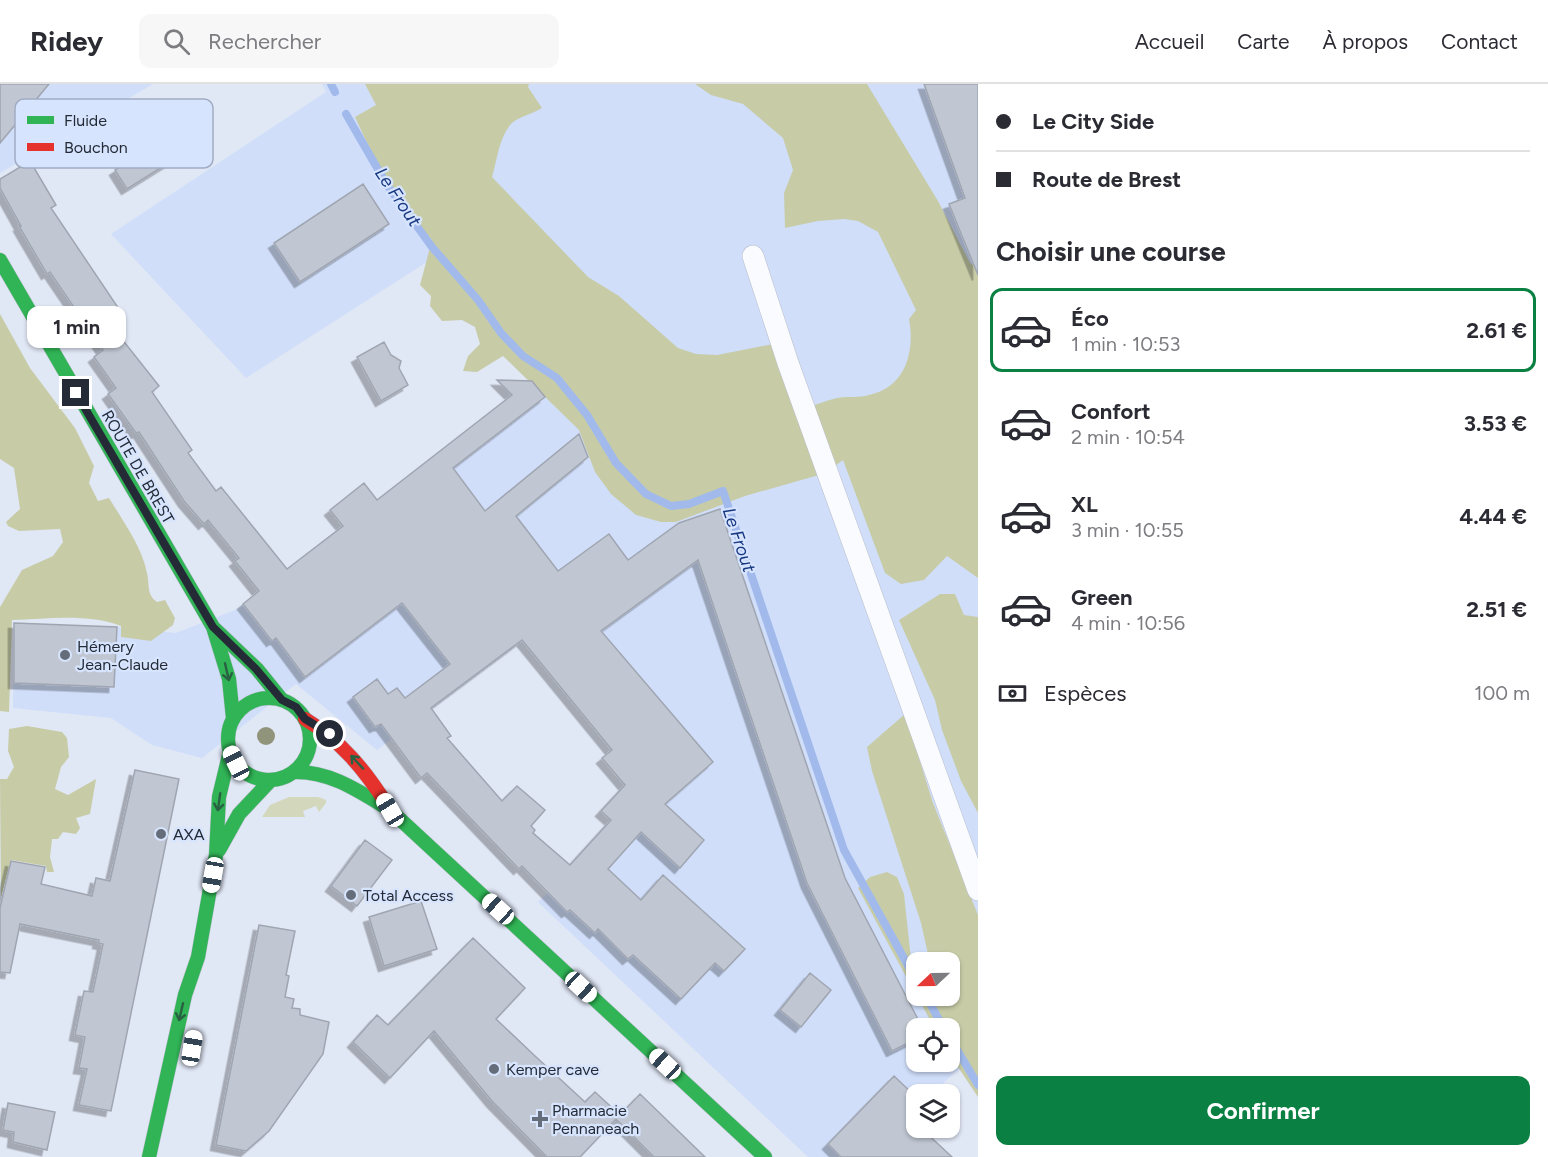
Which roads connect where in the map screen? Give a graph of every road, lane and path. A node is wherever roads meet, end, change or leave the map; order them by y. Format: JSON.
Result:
{"nodes":[{"id":1,"x":753,"y":256,"type":"dead end"},
{"id":2,"x":0,"y":260,"type":"edge"},
{"id":3,"x":213,"y":627,"type":"junction"},
{"id":4,"x":282,"y":700,"type":"junction"},
{"id":5,"x":233,"y":718,"type":"junction"},
{"id":6,"x":305,"y":719,"type":"junction"},
{"id":7,"x":230,"y":751,"type":"junction"},
{"id":8,"x":294,"y":772,"type":"junction"},
{"id":9,"x":271,"y":780,"type":"junction"},
{"id":10,"x":390,"y":810,"type":"junction"},
{"id":11,"x":216,"y":855,"type":"junction"},
{"id":12,"x":978,"y":890,"type":"edge"},
{"id":13,"x":198,"y":957,"type":"junction"},
{"id":14,"x":197,"y":1003,"type":"dead end"},
{"id":15,"x":149,"y":1157,"type":"edge"},
{"id":16,"x":765,"y":1157,"type":"edge"}],
"edges":[{"from":1,"to":12,"type":"street"},
{"from":2,"to":3,"type":"main road","name":"ROUTE DE BREST"},
{"from":3,"to":4,"type":"main road","name":"ROUTE DE BREST"},
{"from":3,"to":5,"type":"main road","name":"ROUTE DE BREST","one_way":true},
{"from":4,"to":5,"type":"main road"},
{"from":4,"to":6,"type":"main road"},
{"from":5,"to":7,"type":"main road"},
{"from":6,"to":8,"type":"main road"},
{"from":10,"to":6,"type":"main road","one_way":true},
{"from":7,"to":9,"type":"main road"},
{"from":7,"to":11,"type":"main road","one_way":true},
{"from":8,"to":9,"type":"main road"},
{"from":8,"to":10,"type":"main road"},
{"from":9,"to":11,"type":"main road"},
{"from":10,"to":16,"type":"main road"},
{"from":11,"to":13,"type":"main road"},
{"from":13,"to":14,"type":"main road"},
{"from":13,"to":15,"type":"main road","one_way":true}]}
